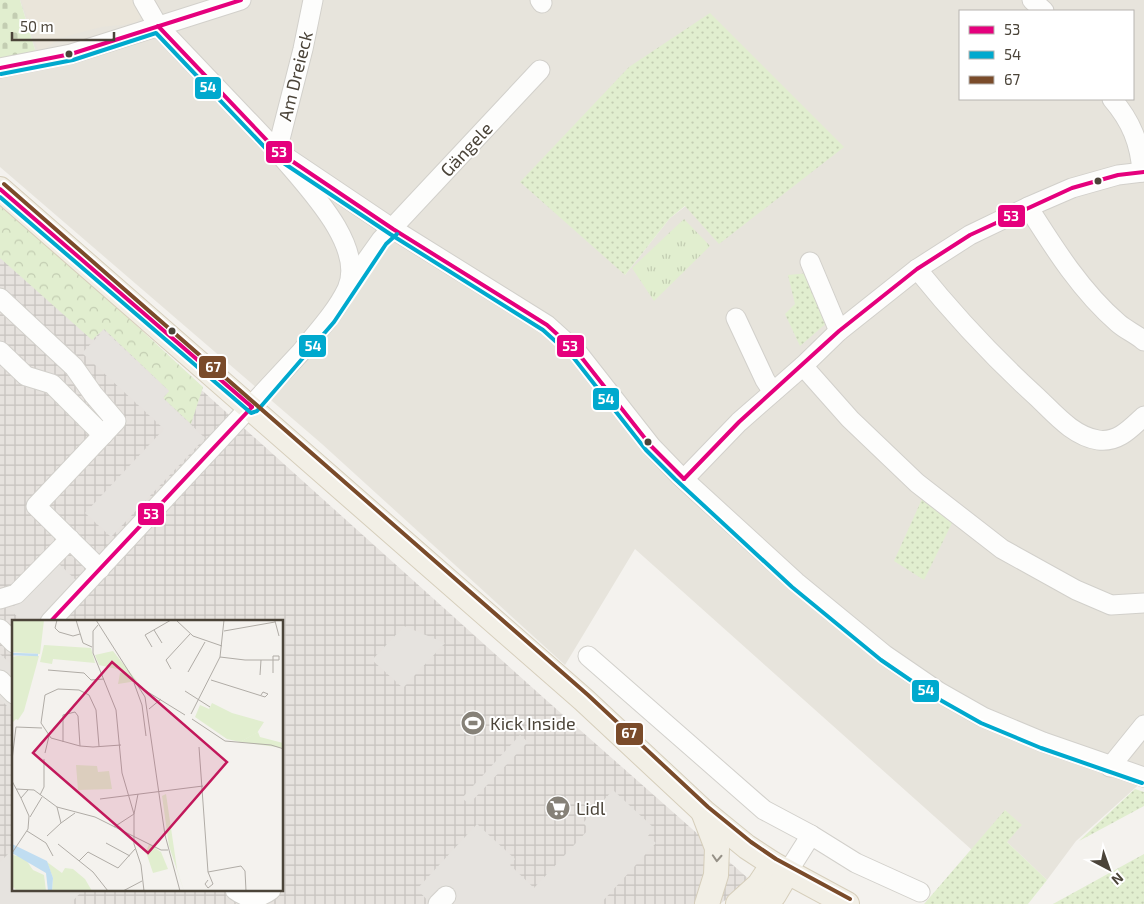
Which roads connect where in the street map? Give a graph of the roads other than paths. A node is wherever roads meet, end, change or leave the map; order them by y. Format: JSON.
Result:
{"nodes":[{"id":1,"x":143,"y":0,"type":"edge"},
{"id":2,"x":241,"y":0,"type":"edge"},
{"id":3,"x":313,"y":0,"type":"edge"},
{"id":4,"x":1032,"y":0,"type":"edge"},
{"id":5,"x":1043,"y":10,"type":"edge"},
{"id":6,"x":158,"y":26,"type":"junction"},
{"id":7,"x":0,"y":68,"type":"edge"},
{"id":8,"x":540,"y":70,"type":"dead end"},
{"id":9,"x":1113,"y":100,"type":"edge"},
{"id":10,"x":276,"y":151,"type":"junction"},
{"id":11,"x":1143,"y":172,"type":"edge"},
{"id":12,"x":0,"y":190,"type":"edge"},
{"id":13,"x":1028,"y":207,"type":"junction"},
{"id":14,"x":393,"y":229,"type":"junction"},
{"id":15,"x":810,"y":262,"type":"dead end"},
{"id":16,"x":917,"y":269,"type":"junction"},
{"id":17,"x":347,"y":288,"type":"junction"},
{"id":18,"x":0,"y":298,"type":"edge"},
{"id":19,"x":736,"y":318,"type":"dead end"},
{"id":20,"x":839,"y":331,"type":"junction"},
{"id":21,"x":1144,"y":341,"type":"edge"},
{"id":22,"x":0,"y":351,"type":"edge"},
{"id":23,"x":804,"y":366,"type":"junction"},
{"id":24,"x":773,"y":392,"type":"junction"},
{"id":25,"x":252,"y":407,"type":"junction"},
{"id":26,"x":1144,"y":416,"type":"edge"},
{"id":27,"x":103,"y":435,"type":"junction"},
{"id":28,"x":684,"y":480,"type":"junction"},
{"id":29,"x":70,"y":538,"type":"junction"},
{"id":30,"x":100,"y":569,"type":"junction"},
{"id":31,"x":0,"y":599,"type":"edge"},
{"id":32,"x":1144,"y":603,"type":"edge"},
{"id":33,"x":52,"y":620,"type":"edge"},
{"id":34,"x":0,"y":628,"type":"edge"},
{"id":35,"x":12,"y":641,"type":"edge"},
{"id":36,"x":588,"y":656,"type":"dead end"},
{"id":37,"x":0,"y":680,"type":"edge"},
{"id":38,"x":12,"y":692,"type":"edge"},
{"id":39,"x":1144,"y":725,"type":"edge"},
{"id":40,"x":1110,"y":767,"type":"junction"},
{"id":41,"x":1144,"y":777,"type":"edge"},
{"id":42,"x":704,"y":812,"type":"junction"},
{"id":43,"x":811,"y":835,"type":"junction"},
{"id":44,"x":780,"y":868,"type":"junction"},
{"id":45,"x":239,"y":892,"type":"edge"},
{"id":46,"x":267,"y":892,"type":"edge"},
{"id":47,"x":920,"y":892,"type":"dead end"},
{"id":48,"x":707,"y":904,"type":"edge"},
{"id":49,"x":738,"y":904,"type":"edge"},
{"id":50,"x":764,"y":904,"type":"edge"},
{"id":51,"x":841,"y":904,"type":"edge"}],
"edges":[{"from":1,"to":6,"type":"street"},
{"from":2,"to":6,"type":"street"},
{"from":3,"to":10,"type":"street","name":"Am Dreieck"},
{"from":4,"to":5,"type":"street"},
{"from":6,"to":7,"type":"street"},
{"from":6,"to":10,"type":"street"},
{"from":8,"to":14,"type":"street","name":"Gängele"},
{"from":9,"to":11,"type":"street"},
{"from":10,"to":14,"type":"street"},
{"from":10,"to":17,"type":"street"},
{"from":11,"to":13,"type":"street"},
{"from":12,"to":25,"type":"main road"},
{"from":13,"to":16,"type":"street"},
{"from":13,"to":21,"type":"street"},
{"from":14,"to":17,"type":"street","name":"Gängele"},
{"from":14,"to":28,"type":"street"},
{"from":15,"to":20,"type":"street"},
{"from":16,"to":20,"type":"street"},
{"from":16,"to":26,"type":"street"},
{"from":17,"to":25,"type":"street","name":"Gängele"},
{"from":18,"to":27,"type":"street"},
{"from":19,"to":24,"type":"street"},
{"from":20,"to":23,"type":"street"},
{"from":22,"to":27,"type":"street"},
{"from":23,"to":24,"type":"street"},
{"from":23,"to":32,"type":"street"},
{"from":24,"to":28,"type":"street"},
{"from":25,"to":30,"type":"street","name":"Gängele"},
{"from":25,"to":42,"type":"main road"},
{"from":27,"to":29,"type":"street"},
{"from":28,"to":40,"type":"street"},
{"from":29,"to":30,"type":"street"},
{"from":29,"to":31,"type":"street"},
{"from":30,"to":33,"type":"street","name":"Gängele"},
{"from":34,"to":35,"type":"street"},
{"from":36,"to":43,"type":"street"},
{"from":37,"to":38,"type":"street"},
{"from":39,"to":40,"type":"street"},
{"from":40,"to":41,"type":"street"},
{"from":42,"to":44,"type":"main road"},
{"from":42,"to":48,"type":"main road","one_way":true},
{"from":43,"to":44,"type":"street"},
{"from":43,"to":47,"type":"street"},
{"from":44,"to":49,"type":"main road"},
{"from":44,"to":50,"type":"main road"},
{"from":44,"to":51,"type":"main road"},
{"from":45,"to":46,"type":"street"}]}
